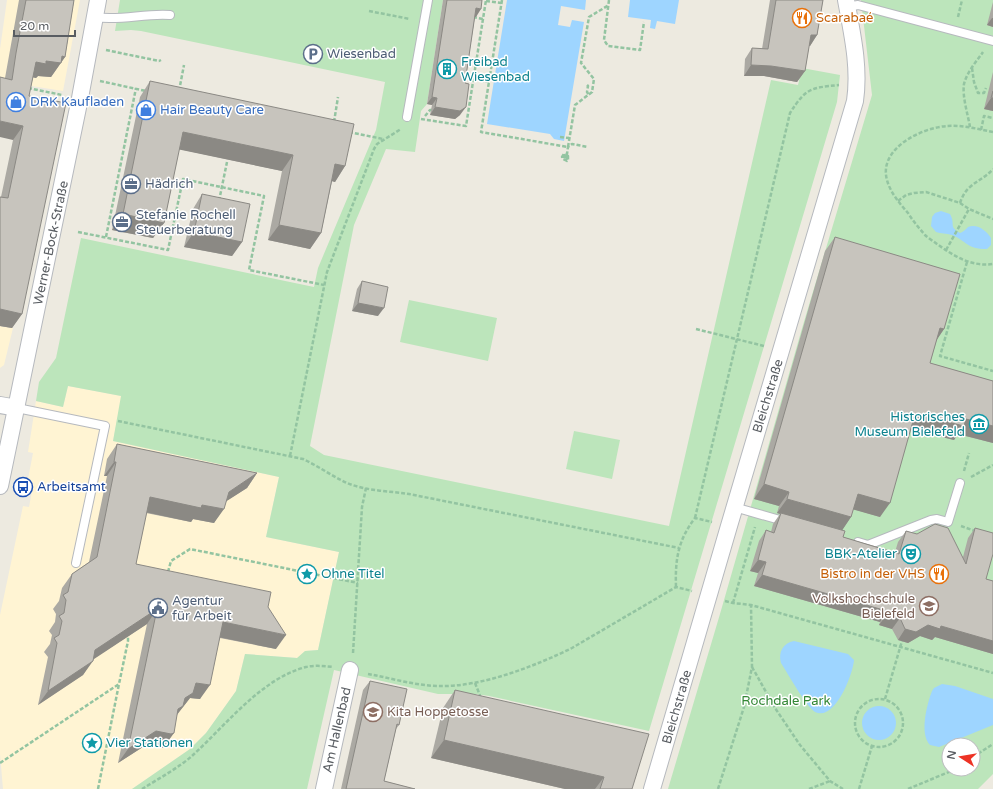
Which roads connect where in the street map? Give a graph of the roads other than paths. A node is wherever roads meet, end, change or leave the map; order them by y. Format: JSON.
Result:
{"nodes":[{"id":1,"x":98,"y":0,"type":"edge"},
{"id":2,"x":428,"y":0,"type":"edge"},
{"id":3,"x":846,"y":4,"type":"edge"},
{"id":4,"x":170,"y":15,"type":"dead end"},
{"id":5,"x":95,"y":17,"type":"junction"},
{"id":6,"x":990,"y":40,"type":"edge"},
{"id":7,"x":407,"y":117,"type":"road end"},
{"id":8,"x":0,"y":405,"type":"edge"},
{"id":9,"x":17,"y":408,"type":"junction"},
{"id":10,"x":960,"y":483,"type":"road end"},
{"id":11,"x":0,"y":486,"type":"edge"},
{"id":12,"x":734,"y":507,"type":"junction"},
{"id":13,"x":796,"y":524,"type":"edge"},
{"id":14,"x":846,"y":538,"type":"edge"},
{"id":15,"x":76,"y":564,"type":"dead end"},
{"id":16,"x":350,"y":670,"type":"road end"},
{"id":17,"x":324,"y":789,"type":"edge"},
{"id":18,"x":652,"y":789,"type":"edge"}],
"edges":[{"from":1,"to":5,"type":"street","name":"Werner-Bock-Straße"},
{"from":2,"to":7,"type":"lane"},
{"from":3,"to":6,"type":"lane"},
{"from":3,"to":12,"type":"street","name":"Bleichstraße"},
{"from":4,"to":5,"type":"lane"},
{"from":5,"to":9,"type":"street","name":"Werner-Bock-Straße"},
{"from":8,"to":9,"type":"street"},
{"from":9,"to":11,"type":"street","name":"Werner-Bock-Straße"},
{"from":9,"to":15,"type":"lane"},
{"from":10,"to":14,"type":"lane"},
{"from":12,"to":13,"type":"lane"},
{"from":12,"to":18,"type":"street","name":"Bleichstraße"},
{"from":16,"to":17,"type":"street","name":"Am Hallenbad"}]}
